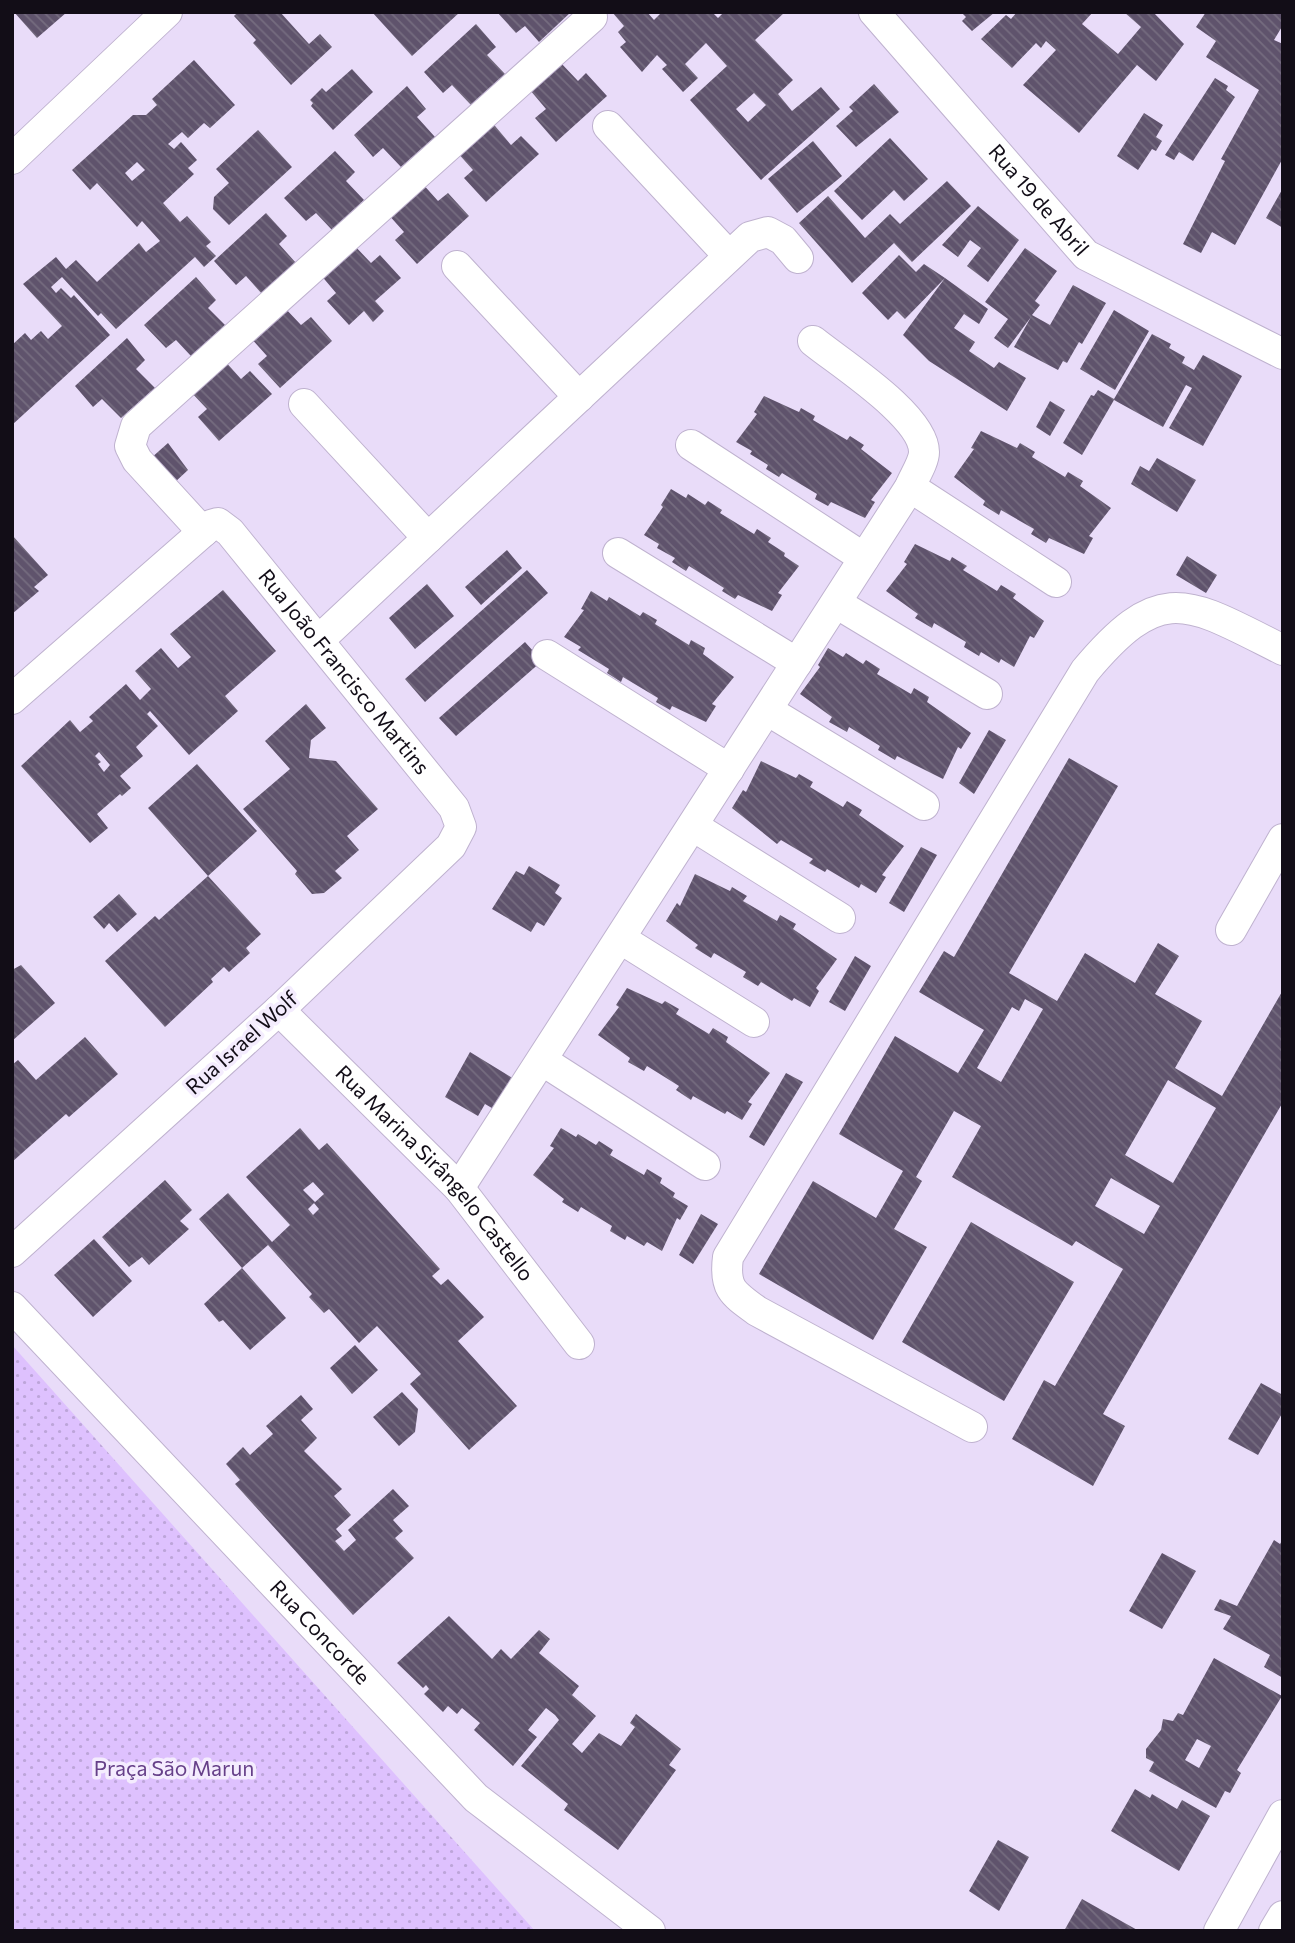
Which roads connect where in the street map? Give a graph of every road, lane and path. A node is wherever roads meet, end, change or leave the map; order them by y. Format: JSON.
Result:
{"nodes":[{"id":1,"x":167,"y":12,"type":"edge"},
{"id":2,"x":874,"y":12,"type":"edge"},
{"id":3,"x":592,"y":17,"type":"dead end"},
{"id":4,"x":608,"y":126,"type":"dead end"},
{"id":5,"x":12,"y":159,"type":"edge"},
{"id":6,"x":729,"y":256,"type":"junction"},
{"id":7,"x":798,"y":258,"type":"dead end"},
{"id":8,"x":457,"y":266,"type":"dead end"},
{"id":9,"x":813,"y":341,"type":"dead end"},
{"id":10,"x":1283,"y":354,"type":"edge"},
{"id":11,"x":579,"y":397,"type":"junction"},
{"id":12,"x":304,"y":404,"type":"dead end"},
{"id":13,"x":691,"y":445,"type":"dead end"},
{"id":14,"x":910,"y":487,"type":"junction"},
{"id":15,"x":211,"y":527,"type":"junction"},
{"id":16,"x":428,"y":538,"type":"junction"},
{"id":17,"x":618,"y":554,"type":"dead end"},
{"id":18,"x":864,"y":558,"type":"junction"},
{"id":19,"x":1056,"y":582,"type":"dead end"},
{"id":20,"x":836,"y":603,"type":"junction"},
{"id":21,"x":318,"y":640,"type":"junction"},
{"id":22,"x":1283,"y":650,"type":"edge"},
{"id":23,"x":547,"y":655,"type":"dead end"},
{"id":24,"x":797,"y":663,"type":"junction"},
{"id":25,"x":987,"y":694,"type":"dead end"},
{"id":26,"x":12,"y":699,"type":"edge"},
{"id":27,"x":767,"y":710,"type":"junction"},
{"id":28,"x":729,"y":769,"type":"junction"},
{"id":29,"x":924,"y":805,"type":"dead end"},
{"id":30,"x":693,"y":826,"type":"junction"},
{"id":31,"x":461,"y":827,"type":"joint"},
{"id":32,"x":1283,"y":839,"type":"edge"},
{"id":33,"x":841,"y":918,"type":"dead end"},
{"id":34,"x":1231,"y":929,"type":"dead end"},
{"id":35,"x":621,"y":939,"type":"junction"},
{"id":36,"x":279,"y":1010,"type":"junction"},
{"id":37,"x":754,"y":1022,"type":"dead end"},
{"id":38,"x":543,"y":1061,"type":"junction"},
{"id":39,"x":705,"y":1164,"type":"dead end"},
{"id":40,"x":460,"y":1188,"type":"junction"},
{"id":41,"x":12,"y":1252,"type":"edge"},
{"id":42,"x":12,"y":1307,"type":"edge"},
{"id":43,"x":579,"y":1344,"type":"dead end"},
{"id":44,"x":972,"y":1427,"type":"dead end"},
{"id":45,"x":1283,"y":1815,"type":"edge"},
{"id":46,"x":1283,"y":1916,"type":"edge"},
{"id":47,"x":650,"y":1931,"type":"edge"},
{"id":48,"x":1219,"y":1931,"type":"edge"},
{"id":49,"x":1274,"y":1931,"type":"edge"}],
"edges":[{"from":1,"to":5,"type":"street"},
{"from":2,"to":10,"type":"street","name":"Rua 19 de Abril"},
{"from":3,"to":15,"type":"street","name":"Rua João Francisco Martins"},
{"from":4,"to":6,"type":"street"},
{"from":6,"to":7,"type":"street"},
{"from":6,"to":11,"type":"street"},
{"from":8,"to":11,"type":"street"},
{"from":9,"to":14,"type":"street"},
{"from":11,"to":16,"type":"street"},
{"from":12,"to":16,"type":"street"},
{"from":13,"to":18,"type":"street"},
{"from":14,"to":18,"type":"street"},
{"from":14,"to":19,"type":"street"},
{"from":15,"to":21,"type":"street","name":"Rua João Francisco Martins"},
{"from":15,"to":26,"type":"street"},
{"from":16,"to":21,"type":"street"},
{"from":17,"to":24,"type":"street"},
{"from":18,"to":20,"type":"street"},
{"from":20,"to":24,"type":"street"},
{"from":20,"to":25,"type":"street"},
{"from":21,"to":31,"type":"street","name":"Rua João Francisco Martins"},
{"from":22,"to":44,"type":"street"},
{"from":23,"to":28,"type":"street"},
{"from":24,"to":27,"type":"street"},
{"from":27,"to":28,"type":"street"},
{"from":27,"to":29,"type":"street"},
{"from":28,"to":30,"type":"street"},
{"from":30,"to":33,"type":"street"},
{"from":30,"to":35,"type":"street"},
{"from":31,"to":36,"type":"street","name":"Rua Israel Wolf"},
{"from":32,"to":34,"type":"street"},
{"from":35,"to":37,"type":"street"},
{"from":35,"to":38,"type":"street"},
{"from":36,"to":40,"type":"street","name":"Rua Marina Sirângelo Castello"},
{"from":36,"to":41,"type":"street","name":"Rua Israel Wolf"},
{"from":38,"to":39,"type":"street"},
{"from":38,"to":40,"type":"street"},
{"from":40,"to":43,"type":"street","name":"Rua Marina Sirângelo Castello"},
{"from":42,"to":47,"type":"street","name":"Rua Concorde"},
{"from":45,"to":48,"type":"street"},
{"from":46,"to":49,"type":"street"}]}
